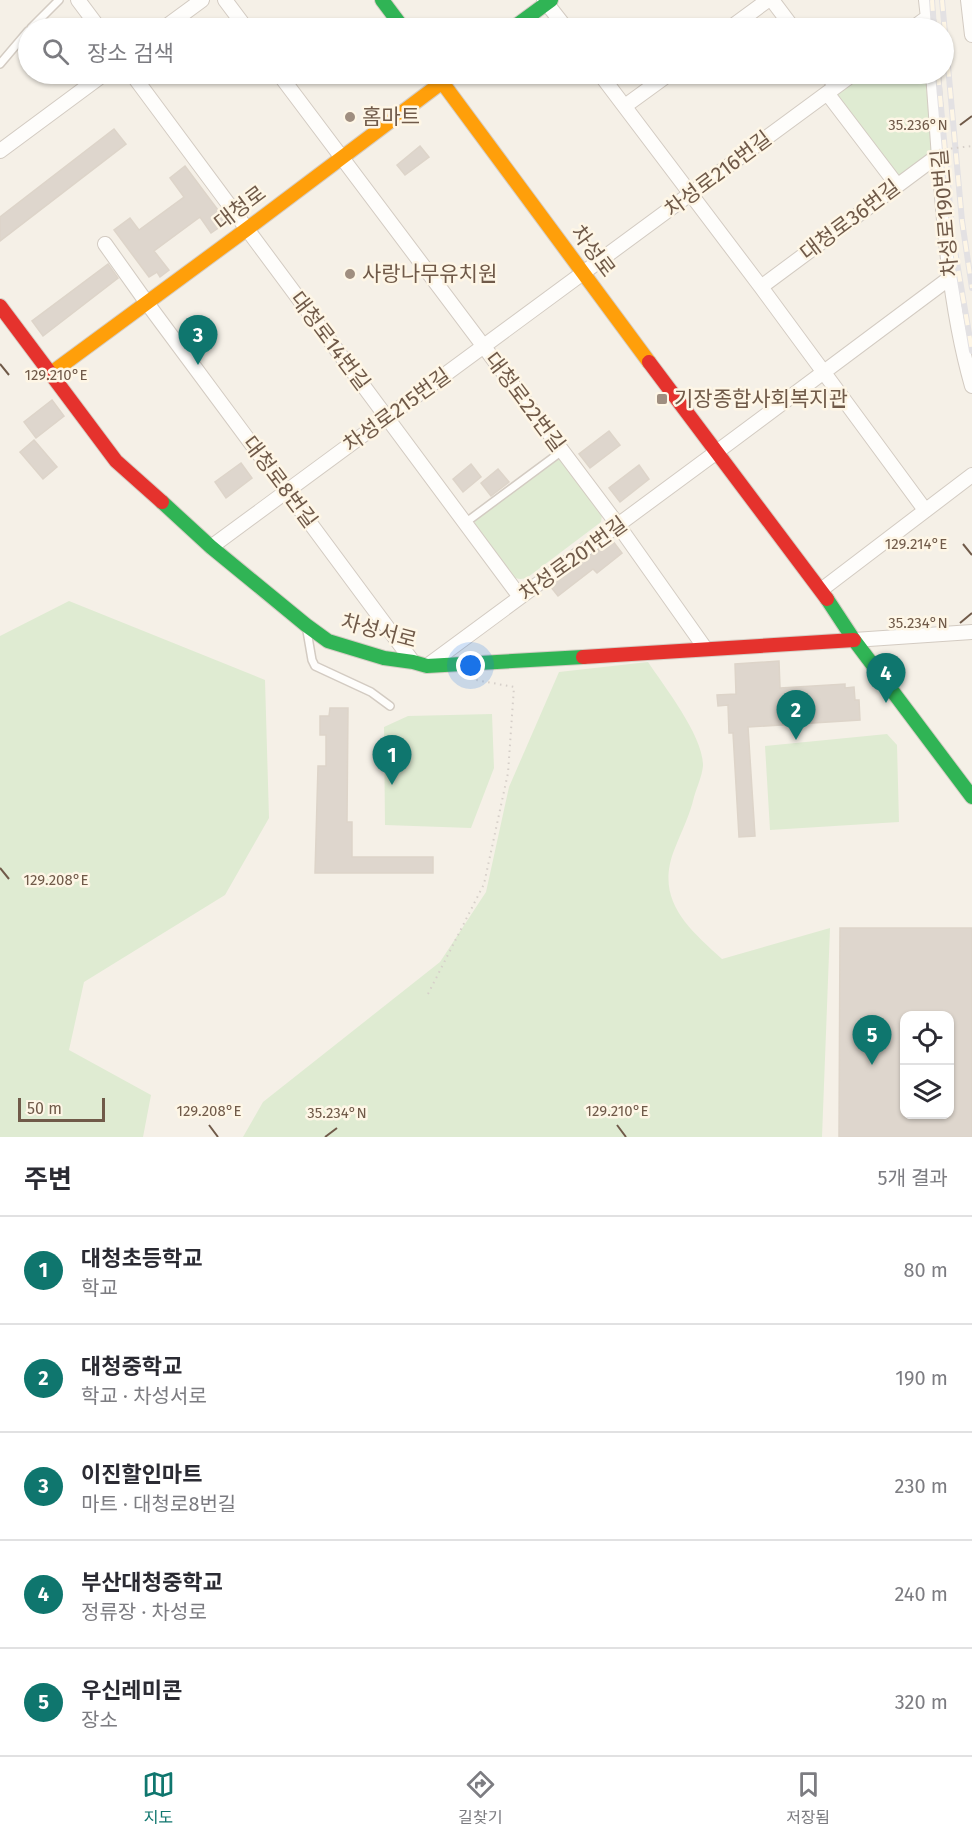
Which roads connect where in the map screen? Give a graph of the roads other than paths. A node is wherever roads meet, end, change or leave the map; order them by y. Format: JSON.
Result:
{"nodes":[{"id":1,"x":59,"y":0,"type":"edge"},
{"id":2,"x":78,"y":0,"type":"edge"},
{"id":3,"x":202,"y":0,"type":"edge"},
{"id":4,"x":225,"y":0,"type":"edge"},
{"id":5,"x":382,"y":0,"type":"edge"},
{"id":6,"x":770,"y":0,"type":"edge"},
{"id":7,"x":926,"y":0,"type":"edge"},
{"id":8,"x":968,"y":0,"type":"edge"},
{"id":9,"x":547,"y":1,"type":"edge"},
{"id":10,"x":42,"y":18,"type":"edge"},
{"id":11,"x":92,"y":18,"type":"edge"},
{"id":12,"x":178,"y":18,"type":"edge"},
{"id":13,"x":238,"y":18,"type":"edge"},
{"id":14,"x":396,"y":18,"type":"edge"},
{"id":15,"x":526,"y":18,"type":"edge"},
{"id":16,"x":559,"y":18,"type":"edge"},
{"id":17,"x":744,"y":18,"type":"edge"},
{"id":18,"x":785,"y":18,"type":"edge"},
{"id":19,"x":928,"y":18,"type":"edge"},
{"id":20,"x":972,"y":35,"type":"edge"},
{"id":21,"x":18,"y":44,"type":"edge"},
{"id":22,"x":0,"y":64,"type":"edge"},
{"id":23,"x":90,"y":84,"type":"edge"},
{"id":24,"x":139,"y":84,"type":"edge"},
{"id":25,"x":286,"y":84,"type":"edge"},
{"id":26,"x":434,"y":84,"type":"edge"},
{"id":27,"x":450,"y":84,"type":"edge"},
{"id":28,"x":608,"y":84,"type":"edge"},
{"id":29,"x":655,"y":84,"type":"edge"},
{"id":30,"x":829,"y":84,"type":"edge"},
{"id":31,"x":838,"y":84,"type":"edge"},
{"id":32,"x":934,"y":84,"type":"edge"},
{"id":33,"x":831,"y":89,"type":"junction"},
{"id":34,"x":625,"y":106,"type":"junction"},
{"id":35,"x":0,"y":151,"type":"edge"},
{"id":36,"x":939,"y":152,"type":"junction"},
{"id":37,"x":342,"y":158,"type":"junction"},
{"id":38,"x":897,"y":186,"type":"junction"},
{"id":39,"x":691,"y":194,"type":"junction"},
{"id":40,"x":247,"y":229,"type":"junction"},
{"id":41,"x":105,"y":244,"type":"dead end"},
{"id":42,"x":583,"y":274,"type":"junction"},
{"id":43,"x":951,"y":277,"type":"junction"},
{"id":44,"x":761,"y":287,"type":"junction"},
{"id":45,"x":147,"y":303,"type":"junction"},
{"id":46,"x":0,"y":306,"type":"edge"},
{"id":47,"x":483,"y":347,"type":"junction"},
{"id":48,"x":824,"y":373,"type":"junction"},
{"id":49,"x":50,"y":374,"type":"junction"},
{"id":50,"x":972,"y":386,"type":"edge"},
{"id":51,"x":387,"y":418,"type":"junction"},
{"id":52,"x":562,"y":451,"type":"junction"},
{"id":53,"x":718,"y":452,"type":"junction"},
{"id":54,"x":972,"y":475,"type":"edge"},
{"id":55,"x":287,"y":491,"type":"junction"},
{"id":56,"x":925,"y":510,"type":"junction"},
{"id":57,"x":465,"y":523,"type":"junction"},
{"id":58,"x":618,"y":525,"type":"junction"},
{"id":59,"x":212,"y":547,"type":"junction"},
{"id":60,"x":821,"y":590,"type":"junction"},
{"id":61,"x":520,"y":597,"type":"junction"},
{"id":62,"x":306,"y":625,"type":"junction"},
{"id":63,"x":972,"y":632,"type":"edge"},
{"id":64,"x":854,"y":640,"type":"junction"},
{"id":65,"x":705,"y":652,"type":"junction"},
{"id":66,"x":420,"y":664,"type":"junction"},
{"id":67,"x":390,"y":706,"type":"dead end"},
{"id":68,"x":972,"y":797,"type":"edge"}],
"edges":[{"from":1,"to":10,"type":"lane"},
{"from":2,"to":11,"type":"street"},
{"from":3,"to":12,"type":"street"},
{"from":4,"to":13,"type":"street"},
{"from":5,"to":14,"type":"street"},
{"from":6,"to":17,"type":"street"},
{"from":6,"to":18,"type":"street"},
{"from":7,"to":19,"type":"street"},
{"from":8,"to":20,"type":"street"},
{"from":9,"to":15,"type":"street"},
{"from":9,"to":16,"type":"street"},
{"from":21,"to":22,"type":"lane"},
{"from":23,"to":35,"type":"street"},
{"from":24,"to":40,"type":"street","name":"대청로14번길"},
{"from":25,"to":37,"type":"street","name":"대청로22번길"},
{"from":26,"to":37,"type":"street","name":"대청로"},
{"from":27,"to":42,"type":"street","name":"차성로"},
{"from":28,"to":34,"type":"street"},
{"from":29,"to":34,"type":"street"},
{"from":30,"to":33,"type":"street"},
{"from":31,"to":33,"type":"street","name":"차성로216번길"},
{"from":32,"to":36,"type":"street","name":"차성로190번길"},
{"from":33,"to":38,"type":"street"},
{"from":33,"to":39,"type":"street","name":"차성로216번길"},
{"from":34,"to":39,"type":"street"},
{"from":36,"to":38,"type":"street","name":"대청로36번길"},
{"from":36,"to":43,"type":"street","name":"차성로190번길"},
{"from":37,"to":40,"type":"street","name":"대청로"},
{"from":37,"to":47,"type":"street","name":"대청로22번길"},
{"from":38,"to":44,"type":"street","name":"대청로36번길"},
{"from":39,"to":42,"type":"street","name":"차성로216번길"},
{"from":39,"to":44,"type":"street"},
{"from":40,"to":45,"type":"street","name":"대청로"},
{"from":40,"to":51,"type":"street","name":"대청로14번길"},
{"from":41,"to":45,"type":"street","name":"대청로8번길"},
{"from":42,"to":47,"type":"street","name":"차성로215번길"},
{"from":42,"to":53,"type":"street","name":"차성로"},
{"from":43,"to":48,"type":"street"},
{"from":43,"to":50,"type":"street","name":"차성로190번길"},
{"from":44,"to":48,"type":"street"},
{"from":45,"to":49,"type":"street","name":"대청로"},
{"from":45,"to":55,"type":"street","name":"대청로8번길"},
{"from":46,"to":49,"type":"street","name":"차성서로"},
{"from":47,"to":51,"type":"street","name":"차성로215번길"},
{"from":47,"to":52,"type":"street","name":"대청로22번길"},
{"from":48,"to":53,"type":"street"},
{"from":48,"to":56,"type":"street"},
{"from":49,"to":59,"type":"street","name":"차성서로"},
{"from":51,"to":55,"type":"street","name":"차성로215번길"},
{"from":51,"to":57,"type":"street","name":"대청로14번길"},
{"from":52,"to":57,"type":"lane"},
{"from":52,"to":58,"type":"street","name":"대청로22번길"},
{"from":53,"to":58,"type":"street","name":"차성로201번길"},
{"from":53,"to":60,"type":"street","name":"차성로"},
{"from":54,"to":56,"type":"street"},
{"from":55,"to":59,"type":"street","name":"차성로215번길"},
{"from":55,"to":66,"type":"street","name":"대청로8번길"},
{"from":56,"to":60,"type":"street"},
{"from":57,"to":61,"type":"street","name":"대청로14번길"},
{"from":58,"to":61,"type":"street","name":"차성로201번길"},
{"from":58,"to":65,"type":"street","name":"대청로22번길"},
{"from":59,"to":62,"type":"street","name":"차성서로"},
{"from":60,"to":64,"type":"street","name":"차성로"},
{"from":61,"to":66,"type":"street","name":"차성로201번길"},
{"from":62,"to":66,"type":"street","name":"차성서로"},
{"from":62,"to":67,"type":"lane"},
{"from":63,"to":64,"type":"street"},
{"from":64,"to":65,"type":"street","name":"차성서로"},
{"from":64,"to":68,"type":"street","name":"차성로"},
{"from":65,"to":66,"type":"street","name":"차성서로"}]}
